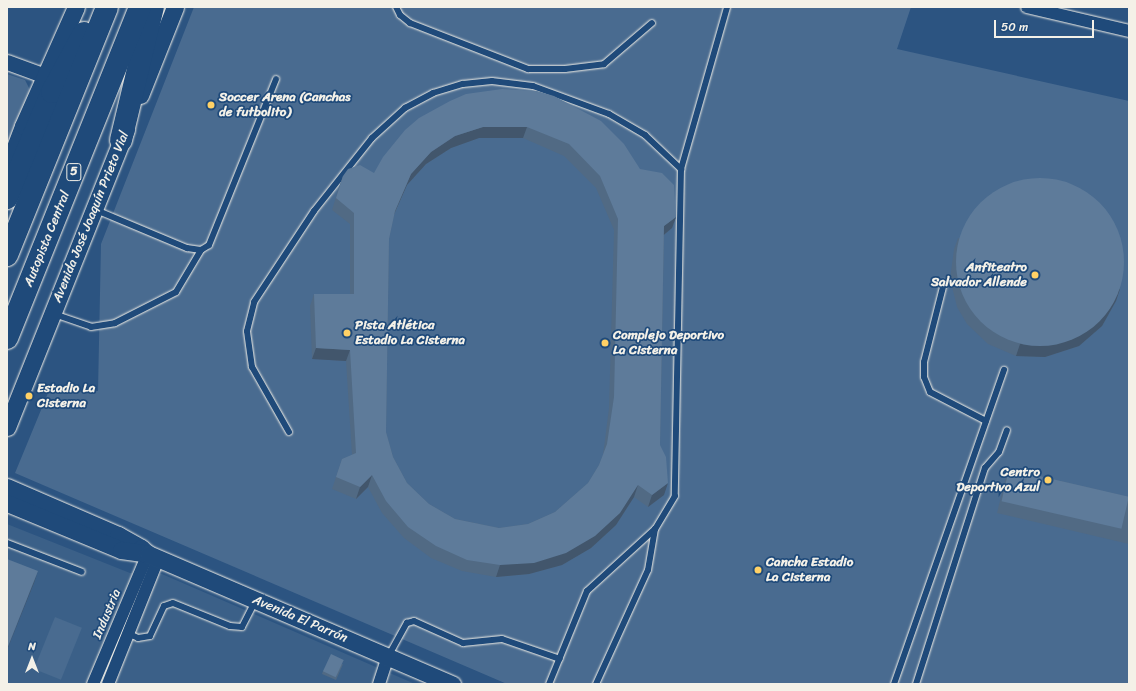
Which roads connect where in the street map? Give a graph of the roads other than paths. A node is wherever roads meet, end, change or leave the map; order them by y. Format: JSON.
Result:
{"nodes":[{"id":1,"x":76,"y":7,"type":"edge"},
{"id":2,"x":101,"y":7,"type":"edge"},
{"id":3,"x":107,"y":7,"type":"edge"},
{"id":4,"x":140,"y":7,"type":"edge"},
{"id":5,"x":153,"y":7,"type":"edge"},
{"id":6,"x":175,"y":7,"type":"edge"},
{"id":7,"x":396,"y":7,"type":"edge"},
{"id":8,"x":727,"y":7,"type":"edge"},
{"id":9,"x":1027,"y":7,"type":"edge"},
{"id":10,"x":652,"y":23,"type":"dead end"},
{"id":11,"x":1129,"y":31,"type":"edge"},
{"id":12,"x":7,"y":62,"type":"edge"},
{"id":13,"x":45,"y":76,"type":"junction"},
{"id":14,"x":276,"y":78,"type":"dead end"},
{"id":15,"x":121,"y":140,"type":"junction"},
{"id":16,"x":7,"y":168,"type":"edge"},
{"id":17,"x":681,"y":169,"type":"junction"},
{"id":18,"x":7,"y":198,"type":"edge"},
{"id":19,"x":95,"y":209,"type":"junction"},
{"id":20,"x":201,"y":250,"type":"junction"},
{"id":21,"x":7,"y":255,"type":"edge"},
{"id":22,"x":944,"y":283,"type":"dead end"},
{"id":23,"x":53,"y":314,"type":"junction"},
{"id":24,"x":7,"y":338,"type":"edge"},
{"id":25,"x":1004,"y":370,"type":"dead end"},
{"id":26,"x":986,"y":421,"type":"junction"},
{"id":27,"x":7,"y":427,"type":"edge"},
{"id":28,"x":1007,"y":430,"type":"dead end"},
{"id":29,"x":289,"y":432,"type":"dead end"},
{"id":30,"x":7,"y":487,"type":"edge"},
{"id":31,"x":7,"y":503,"type":"edge"},
{"id":32,"x":655,"y":529,"type":"junction"},
{"id":33,"x":7,"y":543,"type":"edge"},
{"id":34,"x":153,"y":557,"type":"junction"},
{"id":35,"x":82,"y":572,"type":"dead end"},
{"id":36,"x":256,"y":600,"type":"junction"},
{"id":37,"x":127,"y":634,"type":"junction"},
{"id":38,"x":388,"y":657,"type":"junction"},
{"id":39,"x":560,"y":659,"type":"junction"},
{"id":40,"x":93,"y":684,"type":"edge"},
{"id":41,"x":108,"y":684,"type":"edge"},
{"id":42,"x":379,"y":684,"type":"edge"},
{"id":43,"x":452,"y":684,"type":"edge"},
{"id":44,"x":549,"y":684,"type":"edge"},
{"id":45,"x":596,"y":684,"type":"edge"},
{"id":46,"x":894,"y":684,"type":"edge"},
{"id":47,"x":916,"y":684,"type":"edge"}],
"edges":[{"from":1,"to":13,"type":"main road"},
{"from":2,"to":18,"type":"highway"},
{"from":3,"to":21,"type":"highway"},
{"from":4,"to":24,"type":"highway","name":"Autopista Central","number":"5"},
{"from":5,"to":15,"type":"highway"},
{"from":6,"to":15,"type":"main road","name":"Avenida José Joaquín Prieto Vial"},
{"from":7,"to":10,"type":"lane"},
{"from":8,"to":17,"type":"lane"},
{"from":9,"to":11,"type":"street"},
{"from":12,"to":13,"type":"street"},
{"from":13,"to":16,"type":"main road"},
{"from":14,"to":20,"type":"lane"},
{"from":15,"to":19,"type":"main road","name":"Avenida José Joaquín Prieto Vial"},
{"from":17,"to":29,"type":"lane"},
{"from":17,"to":32,"type":"lane"},
{"from":19,"to":20,"type":"lane"},
{"from":19,"to":23,"type":"main road","name":"Avenida José Joaquín Prieto Vial"},
{"from":20,"to":23,"type":"lane"},
{"from":22,"to":26,"type":"lane"},
{"from":23,"to":27,"type":"main road","name":"Avenida José Joaquín Prieto Vial"},
{"from":25,"to":26,"type":"lane"},
{"from":26,"to":46,"type":"lane"},
{"from":28,"to":47,"type":"lane"},
{"from":30,"to":34,"type":"main road","name":"Avenida El Parrón"},
{"from":31,"to":34,"type":"main road","name":"Avenida El Parrón"},
{"from":32,"to":39,"type":"lane"},
{"from":32,"to":45,"type":"lane"},
{"from":33,"to":35,"type":"lane"},
{"from":34,"to":36,"type":"main road","name":"Avenida El Parrón"},
{"from":34,"to":37,"type":"street","name":"Industria"},
{"from":34,"to":40,"type":"street","name":"Industria"},
{"from":36,"to":37,"type":"lane"},
{"from":36,"to":38,"type":"main road","name":"Avenida El Parrón"},
{"from":37,"to":41,"type":"street","name":"Industria"},
{"from":38,"to":39,"type":"lane"},
{"from":38,"to":42,"type":"street"},
{"from":38,"to":43,"type":"main road","name":"Avenida El Parrón"},
{"from":39,"to":44,"type":"lane"}]}
